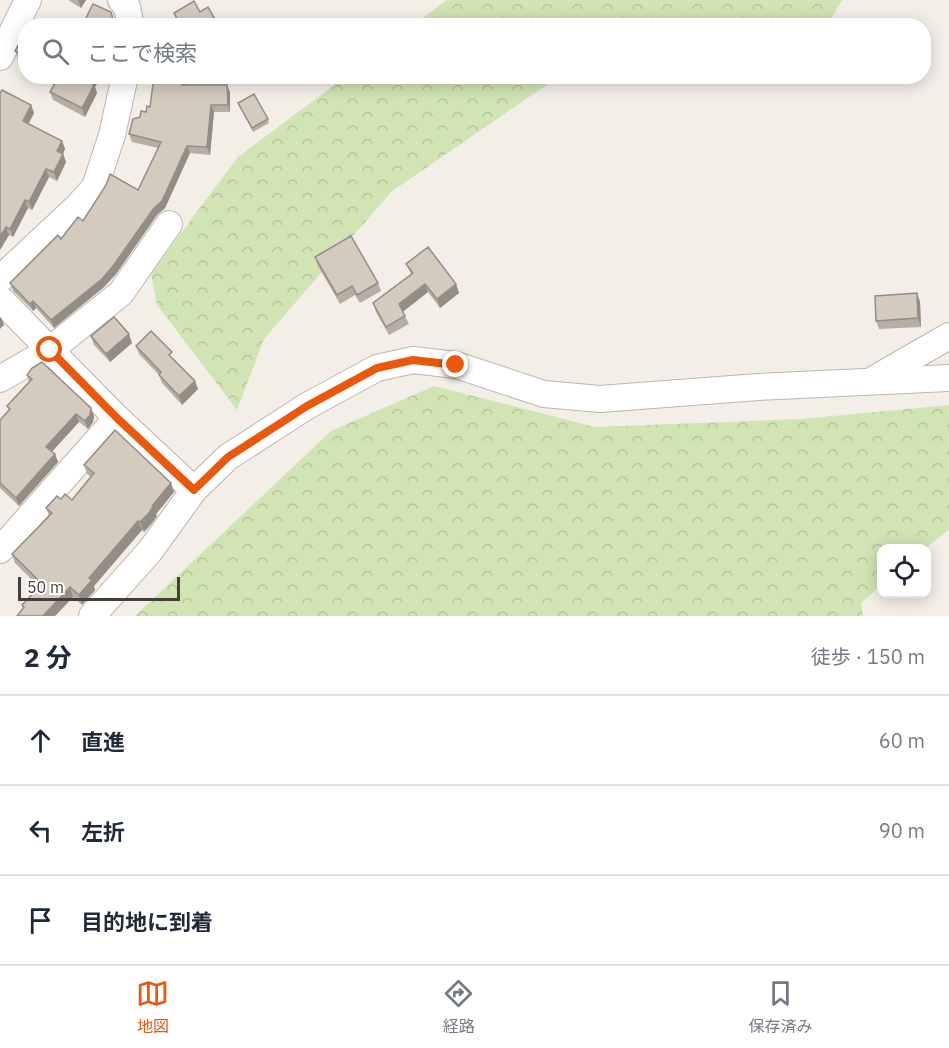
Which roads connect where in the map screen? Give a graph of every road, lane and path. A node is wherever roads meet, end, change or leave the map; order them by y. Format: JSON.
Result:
{"nodes":[{"id":1,"x":28,"y":0,"type":"edge"},
{"id":2,"x":122,"y":0,"type":"edge"},
{"id":3,"x":19,"y":18,"type":"edge"},
{"id":4,"x":129,"y":18,"type":"edge"},
{"id":5,"x":18,"y":20,"type":"edge"},
{"id":6,"x":0,"y":57,"type":"edge"},
{"id":7,"x":123,"y":84,"type":"edge"},
{"id":8,"x":169,"y":224,"type":"dead end"},
{"id":9,"x":0,"y":279,"type":"edge"},
{"id":10,"x":0,"y":299,"type":"edge"},
{"id":11,"x":949,"y":336,"type":"edge"},
{"id":12,"x":50,"y":350,"type":"junction"},
{"id":13,"x":949,"y":378,"type":"edge"},
{"id":14,"x":0,"y":379,"type":"edge"},
{"id":15,"x":873,"y":380,"type":"junction"},
{"id":16,"x":117,"y":418,"type":"junction"},
{"id":17,"x":194,"y":490,"type":"junction"},
{"id":18,"x":0,"y":550,"type":"edge"},
{"id":19,"x":92,"y":616,"type":"edge"}],
"edges":[{"from":1,"to":3,"type":"street"},
{"from":2,"to":4,"type":"street"},
{"from":5,"to":6,"type":"street"},
{"from":7,"to":9,"type":"street"},
{"from":8,"to":12,"type":"street"},
{"from":10,"to":12,"type":"street"},
{"from":11,"to":15,"type":"street"},
{"from":12,"to":14,"type":"street"},
{"from":12,"to":16,"type":"street"},
{"from":13,"to":15,"type":"street"},
{"from":15,"to":17,"type":"street"},
{"from":16,"to":17,"type":"street"},
{"from":16,"to":18,"type":"street"},
{"from":17,"to":19,"type":"street"}]}
